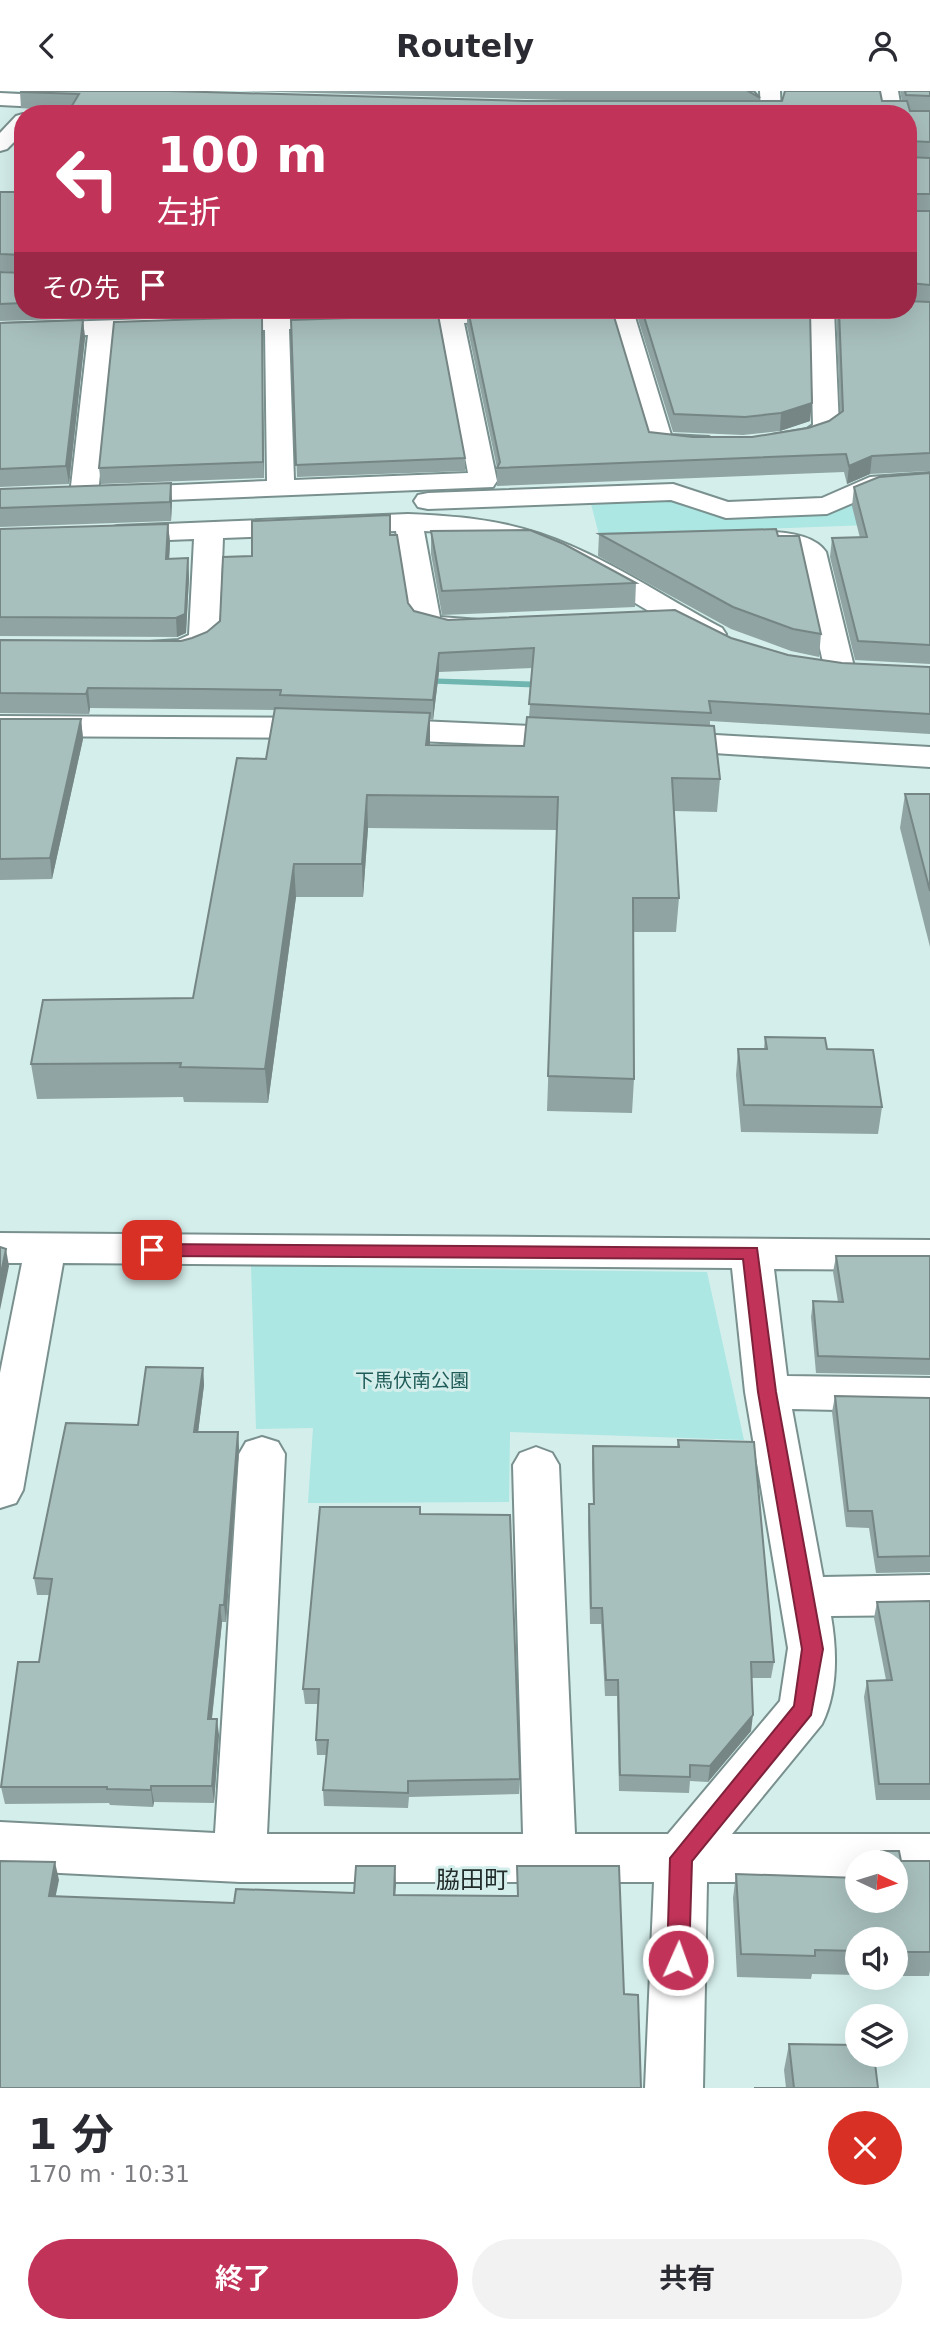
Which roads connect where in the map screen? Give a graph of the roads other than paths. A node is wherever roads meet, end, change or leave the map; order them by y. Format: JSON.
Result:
{"nodes":[{"id":1,"x":0,"y":99,"type":"edge"},
{"id":2,"x":44,"y":99,"type":"edge"},
{"id":3,"x":181,"y":319,"type":"edge"},
{"id":4,"x":225,"y":319,"type":"edge"},
{"id":5,"x":319,"y":319,"type":"edge"},
{"id":6,"x":452,"y":319,"type":"edge"},
{"id":7,"x":624,"y":319,"type":"edge"},
{"id":8,"x":822,"y":319,"type":"edge"},
{"id":9,"x":278,"y":323,"type":"junction"},
{"id":10,"x":101,"y":328,"type":"junction"},
{"id":11,"x":8,"y":331,"type":"edge"},
{"id":12,"x":758,"y":441,"type":"edge"},
{"id":13,"x":730,"y":442,"type":"edge"},
{"id":14,"x":930,"y":481,"type":"edge"},
{"id":15,"x":876,"y":483,"type":"junction"},
{"id":16,"x":281,"y":489,"type":"junction"},
{"id":17,"x":56,"y":496,"type":"edge"},
{"id":18,"x":86,"y":516,"type":"junction"},
{"id":19,"x":408,"y":522,"type":"junction"},
{"id":20,"x":209,"y":530,"type":"junction"},
{"id":21,"x":725,"y":541,"type":"edge"},
{"id":22,"x":796,"y":543,"type":"junction"},
{"id":23,"x":603,"y":545,"type":"edge"},
{"id":24,"x":549,"y":547,"type":"junction"},
{"id":25,"x":679,"y":618,"type":"junction"},
{"id":26,"x":626,"y":619,"type":"edge"},
{"id":27,"x":503,"y":624,"type":"edge"},
{"id":28,"x":131,"y":648,"type":"edge"},
{"id":29,"x":741,"y":649,"type":"edge"},
{"id":30,"x":840,"y":670,"type":"edge"},
{"id":31,"x":0,"y":726,"type":"edge"},
{"id":32,"x":930,"y":757,"type":"edge"},
{"id":33,"x":0,"y":1248,"type":"edge"},
{"id":34,"x":45,"y":1249,"type":"junction"},
{"id":35,"x":751,"y":1253,"type":"junction"},
{"id":36,"x":930,"y":1255,"type":"edge"},
{"id":37,"x":767,"y":1392,"type":"junction"},
{"id":38,"x":930,"y":1395,"type":"edge"},
{"id":39,"x":262,"y":1454,"type":"dead end"},
{"id":40,"x":536,"y":1465,"type":"dead end"},
{"id":41,"x":0,"y":1490,"type":"edge"},
{"id":42,"x":930,"y":1595,"type":"edge"},
{"id":43,"x":803,"y":1597,"type":"junction"},
{"id":44,"x":0,"y":1846,"type":"edge"},
{"id":45,"x":551,"y":1857,"type":"junction"},
{"id":46,"x":240,"y":1858,"type":"junction"},
{"id":47,"x":681,"y":1858,"type":"junction"},
{"id":48,"x":930,"y":1858,"type":"edge"},
{"id":49,"x":674,"y":2088,"type":"edge"}],
"edges":[{"from":1,"to":2,"type":"street"},
{"from":3,"to":10,"type":"street"},
{"from":4,"to":9,"type":"street"},
{"from":5,"to":9,"type":"street"},
{"from":6,"to":16,"type":"street"},
{"from":7,"to":13,"type":"street"},
{"from":8,"to":12,"type":"street"},
{"from":9,"to":16,"type":"street"},
{"from":10,"to":11,"type":"street"},
{"from":10,"to":18,"type":"street"},
{"from":14,"to":15,"type":"street"},
{"from":15,"to":18,"type":"street"},
{"from":15,"to":22,"type":"street"},
{"from":16,"to":18,"type":"street"},
{"from":17,"to":18,"type":"street"},
{"from":18,"to":20,"type":"street"},
{"from":19,"to":20,"type":"street"},
{"from":19,"to":24,"type":"street"},
{"from":19,"to":27,"type":"street"},
{"from":20,"to":28,"type":"street"},
{"from":21,"to":22,"type":"street"},
{"from":22,"to":30,"type":"street"},
{"from":23,"to":24,"type":"street"},
{"from":24,"to":25,"type":"street"},
{"from":25,"to":26,"type":"street"},
{"from":25,"to":29,"type":"street"},
{"from":31,"to":32,"type":"street"},
{"from":33,"to":34,"type":"street"},
{"from":34,"to":35,"type":"street"},
{"from":34,"to":41,"type":"street"},
{"from":35,"to":36,"type":"street"},
{"from":35,"to":37,"type":"street"},
{"from":37,"to":38,"type":"street"},
{"from":37,"to":43,"type":"street"},
{"from":39,"to":46,"type":"street"},
{"from":40,"to":45,"type":"street"},
{"from":42,"to":43,"type":"street"},
{"from":43,"to":47,"type":"street"},
{"from":44,"to":46,"type":"street"},
{"from":45,"to":46,"type":"street"},
{"from":45,"to":47,"type":"street"},
{"from":47,"to":48,"type":"street"},
{"from":47,"to":49,"type":"street"}]}
